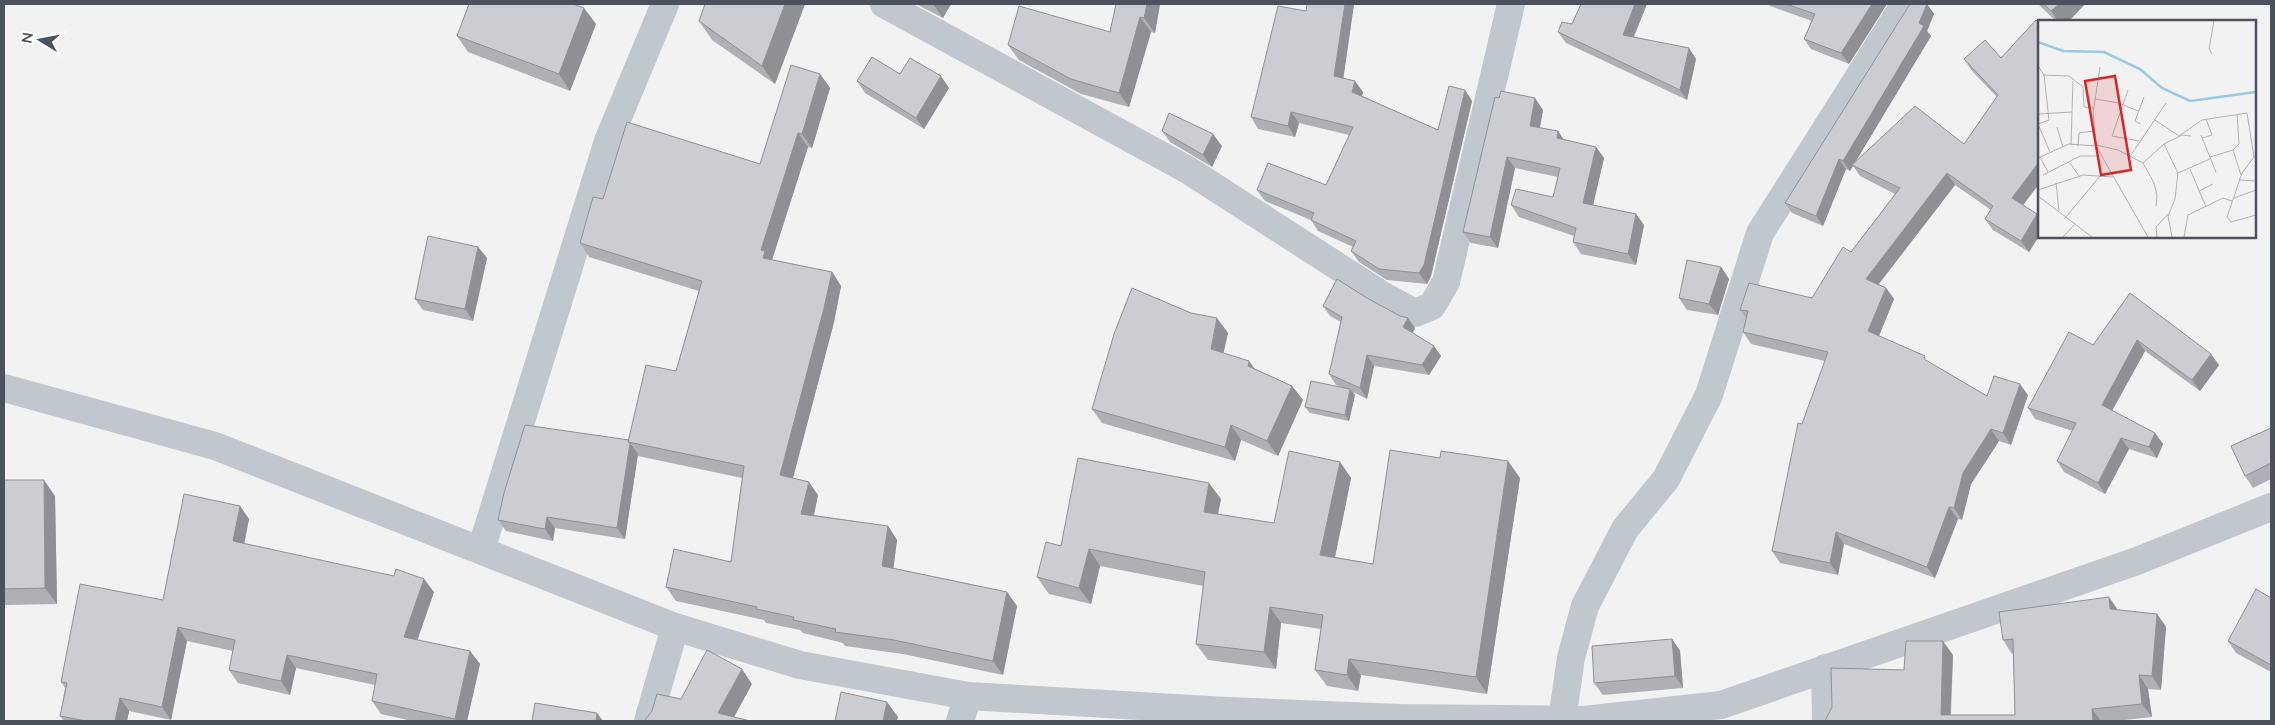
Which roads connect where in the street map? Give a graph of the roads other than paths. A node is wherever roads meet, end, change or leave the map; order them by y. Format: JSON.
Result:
{"nodes":[{"id":1,"x":664,"y":4,"type":"edge"},
{"id":2,"x":884,"y":4,"type":"edge"},
{"id":3,"x":1512,"y":4,"type":"edge"},
{"id":4,"x":1905,"y":4,"type":"edge"},
{"id":5,"x":4,"y":388,"type":"edge"},
{"id":6,"x":2271,"y":507,"type":"edge"},
{"id":7,"x":481,"y":550,"type":"junction"},
{"id":8,"x":674,"y":627,"type":"junction"},
{"id":9,"x":1825,"y":668,"type":"junction"},
{"id":10,"x":964,"y":709,"type":"edge"},
{"id":11,"x":1226,"y":716,"type":"edge"},
{"id":12,"x":648,"y":721,"type":"edge"},
{"id":13,"x":1576,"y":721,"type":"edge"},
{"id":14,"x":1826,"y":721,"type":"edge"}],
"edges":[{"from":1,"to":7,"type":"street"},
{"from":2,"to":3,"type":"street"},
{"from":4,"to":13,"type":"street"},
{"from":5,"to":7,"type":"street"},
{"from":6,"to":9,"type":"street"},
{"from":7,"to":8,"type":"street"},
{"from":8,"to":10,"type":"street"},
{"from":8,"to":12,"type":"street"},
{"from":9,"to":13,"type":"street"},
{"from":9,"to":14,"type":"street"},
{"from":10,"to":11,"type":"street"},
{"from":11,"to":13,"type":"street"}]}
